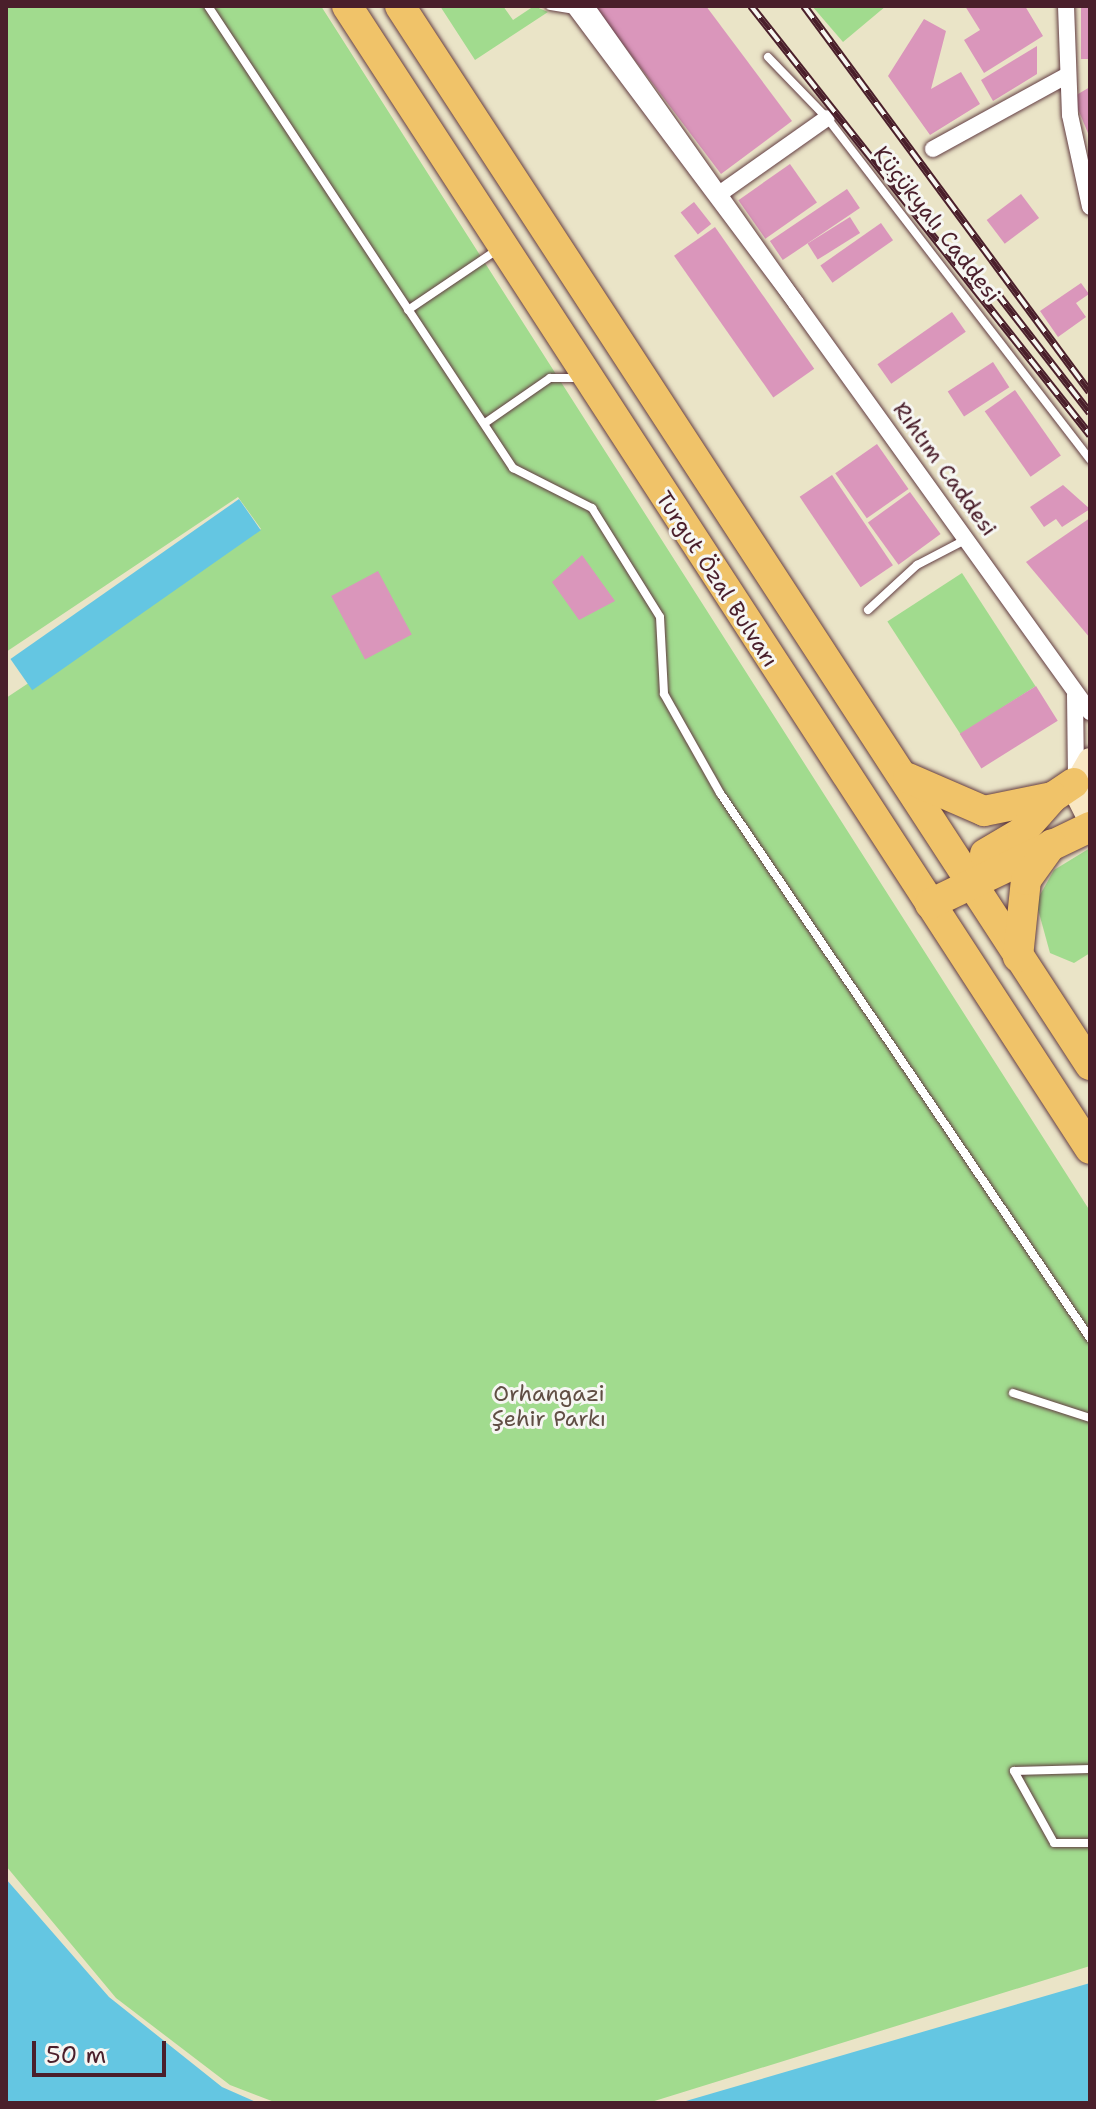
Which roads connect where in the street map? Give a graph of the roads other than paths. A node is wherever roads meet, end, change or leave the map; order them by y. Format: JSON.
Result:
{"nodes":[{"id":1,"x":208,"y":6,"type":"edge"},
{"id":2,"x":347,"y":6,"type":"edge"},
{"id":3,"x":400,"y":6,"type":"edge"},
{"id":4,"x":550,"y":6,"type":"edge"},
{"id":5,"x":1066,"y":6,"type":"edge"},
{"id":6,"x":579,"y":7,"type":"edge"},
{"id":7,"x":768,"y":57,"type":"dead end"},
{"id":8,"x":1066,"y":76,"type":"junction"},
{"id":9,"x":827,"y":118,"type":"junction"},
{"id":10,"x":933,"y":149,"type":"dead end"},
{"id":11,"x":700,"y":168,"type":"junction"},
{"id":12,"x":722,"y":192,"type":"junction"},
{"id":13,"x":1090,"y":207,"type":"edge"},
{"id":14,"x":503,"y":246,"type":"junction"},
{"id":15,"x":796,"y":303,"type":"junction"},
{"id":16,"x":408,"y":310,"type":"junction"},
{"id":17,"x":588,"y":378,"type":"junction"},
{"id":18,"x":485,"y":423,"type":"junction"},
{"id":19,"x":1090,"y":460,"type":"edge"},
{"id":20,"x":968,"y":538,"type":"junction"},
{"id":21,"x":868,"y":610,"type":"dead end"},
{"id":22,"x":1058,"y":662,"type":"junction"},
{"id":23,"x":1090,"y":712,"type":"edge"},
{"id":24,"x":890,"y":759,"type":"junction"},
{"id":25,"x":1073,"y":779,"type":"edge"},
{"id":26,"x":1090,"y":819,"type":"edge"},
{"id":27,"x":1090,"y":827,"type":"edge"},
{"id":28,"x":1053,"y":842,"type":"junction"},
{"id":29,"x":967,"y":877,"type":"junction"},
{"id":30,"x":930,"y":904,"type":"junction"},
{"id":31,"x":1018,"y":957,"type":"junction"},
{"id":32,"x":1090,"y":1065,"type":"edge"},
{"id":33,"x":1090,"y":1149,"type":"edge"},
{"id":34,"x":1090,"y":1338,"type":"edge"},
{"id":35,"x":1013,"y":1393,"type":"dead end"},
{"id":36,"x":1090,"y":1418,"type":"edge"},
{"id":37,"x":1090,"y":1769,"type":"edge"},
{"id":38,"x":1090,"y":1843,"type":"edge"}],
"edges":[{"from":1,"to":16,"type":"lane"},
{"from":2,"to":14,"type":"highway","name":"Turgut Özal Bulvarı"},
{"from":3,"to":24,"type":"highway"},
{"from":4,"to":6,"type":"lane"},
{"from":5,"to":8,"type":"street"},
{"from":6,"to":11,"type":"street"},
{"from":7,"to":9,"type":"lane","name":"Küçükyalı Caddesi"},
{"from":8,"to":10,"type":"street"},
{"from":8,"to":13,"type":"street"},
{"from":9,"to":12,"type":"street"},
{"from":9,"to":19,"type":"lane","name":"Küçükyalı Caddesi"},
{"from":11,"to":12,"type":"street","name":"Rıhtım Caddesi"},
{"from":11,"to":15,"type":"street","name":"Rıhtım Caddesi"},
{"from":12,"to":15,"type":"street","name":"Rıhtım Caddesi"},
{"from":14,"to":16,"type":"lane"},
{"from":14,"to":17,"type":"highway","name":"Turgut Özal Bulvarı"},
{"from":15,"to":20,"type":"street","name":"Rıhtım Caddesi"},
{"from":16,"to":18,"type":"lane"},
{"from":17,"to":18,"type":"lane"},
{"from":17,"to":30,"type":"highway","name":"Turgut Özal Bulvarı"},
{"from":18,"to":34,"type":"lane"},
{"from":20,"to":21,"type":"lane"},
{"from":20,"to":22,"type":"street","name":"Rıhtım Caddesi"},
{"from":22,"to":23,"type":"street","name":"Rıhtım Caddesi"},
{"from":22,"to":25,"type":"street","name":"Rıhtım Caddesi"},
{"from":24,"to":25,"type":"highway"},
{"from":24,"to":29,"type":"highway"},
{"from":25,"to":26,"type":"street"},
{"from":25,"to":29,"type":"highway"},
{"from":27,"to":28,"type":"highway"},
{"from":28,"to":29,"type":"highway"},
{"from":28,"to":31,"type":"highway"},
{"from":29,"to":30,"type":"highway"},
{"from":29,"to":31,"type":"highway"},
{"from":30,"to":33,"type":"highway","name":"Turgut Özal Bulvarı"},
{"from":31,"to":32,"type":"highway"},
{"from":35,"to":36,"type":"lane"},
{"from":37,"to":38,"type":"lane"}]}
